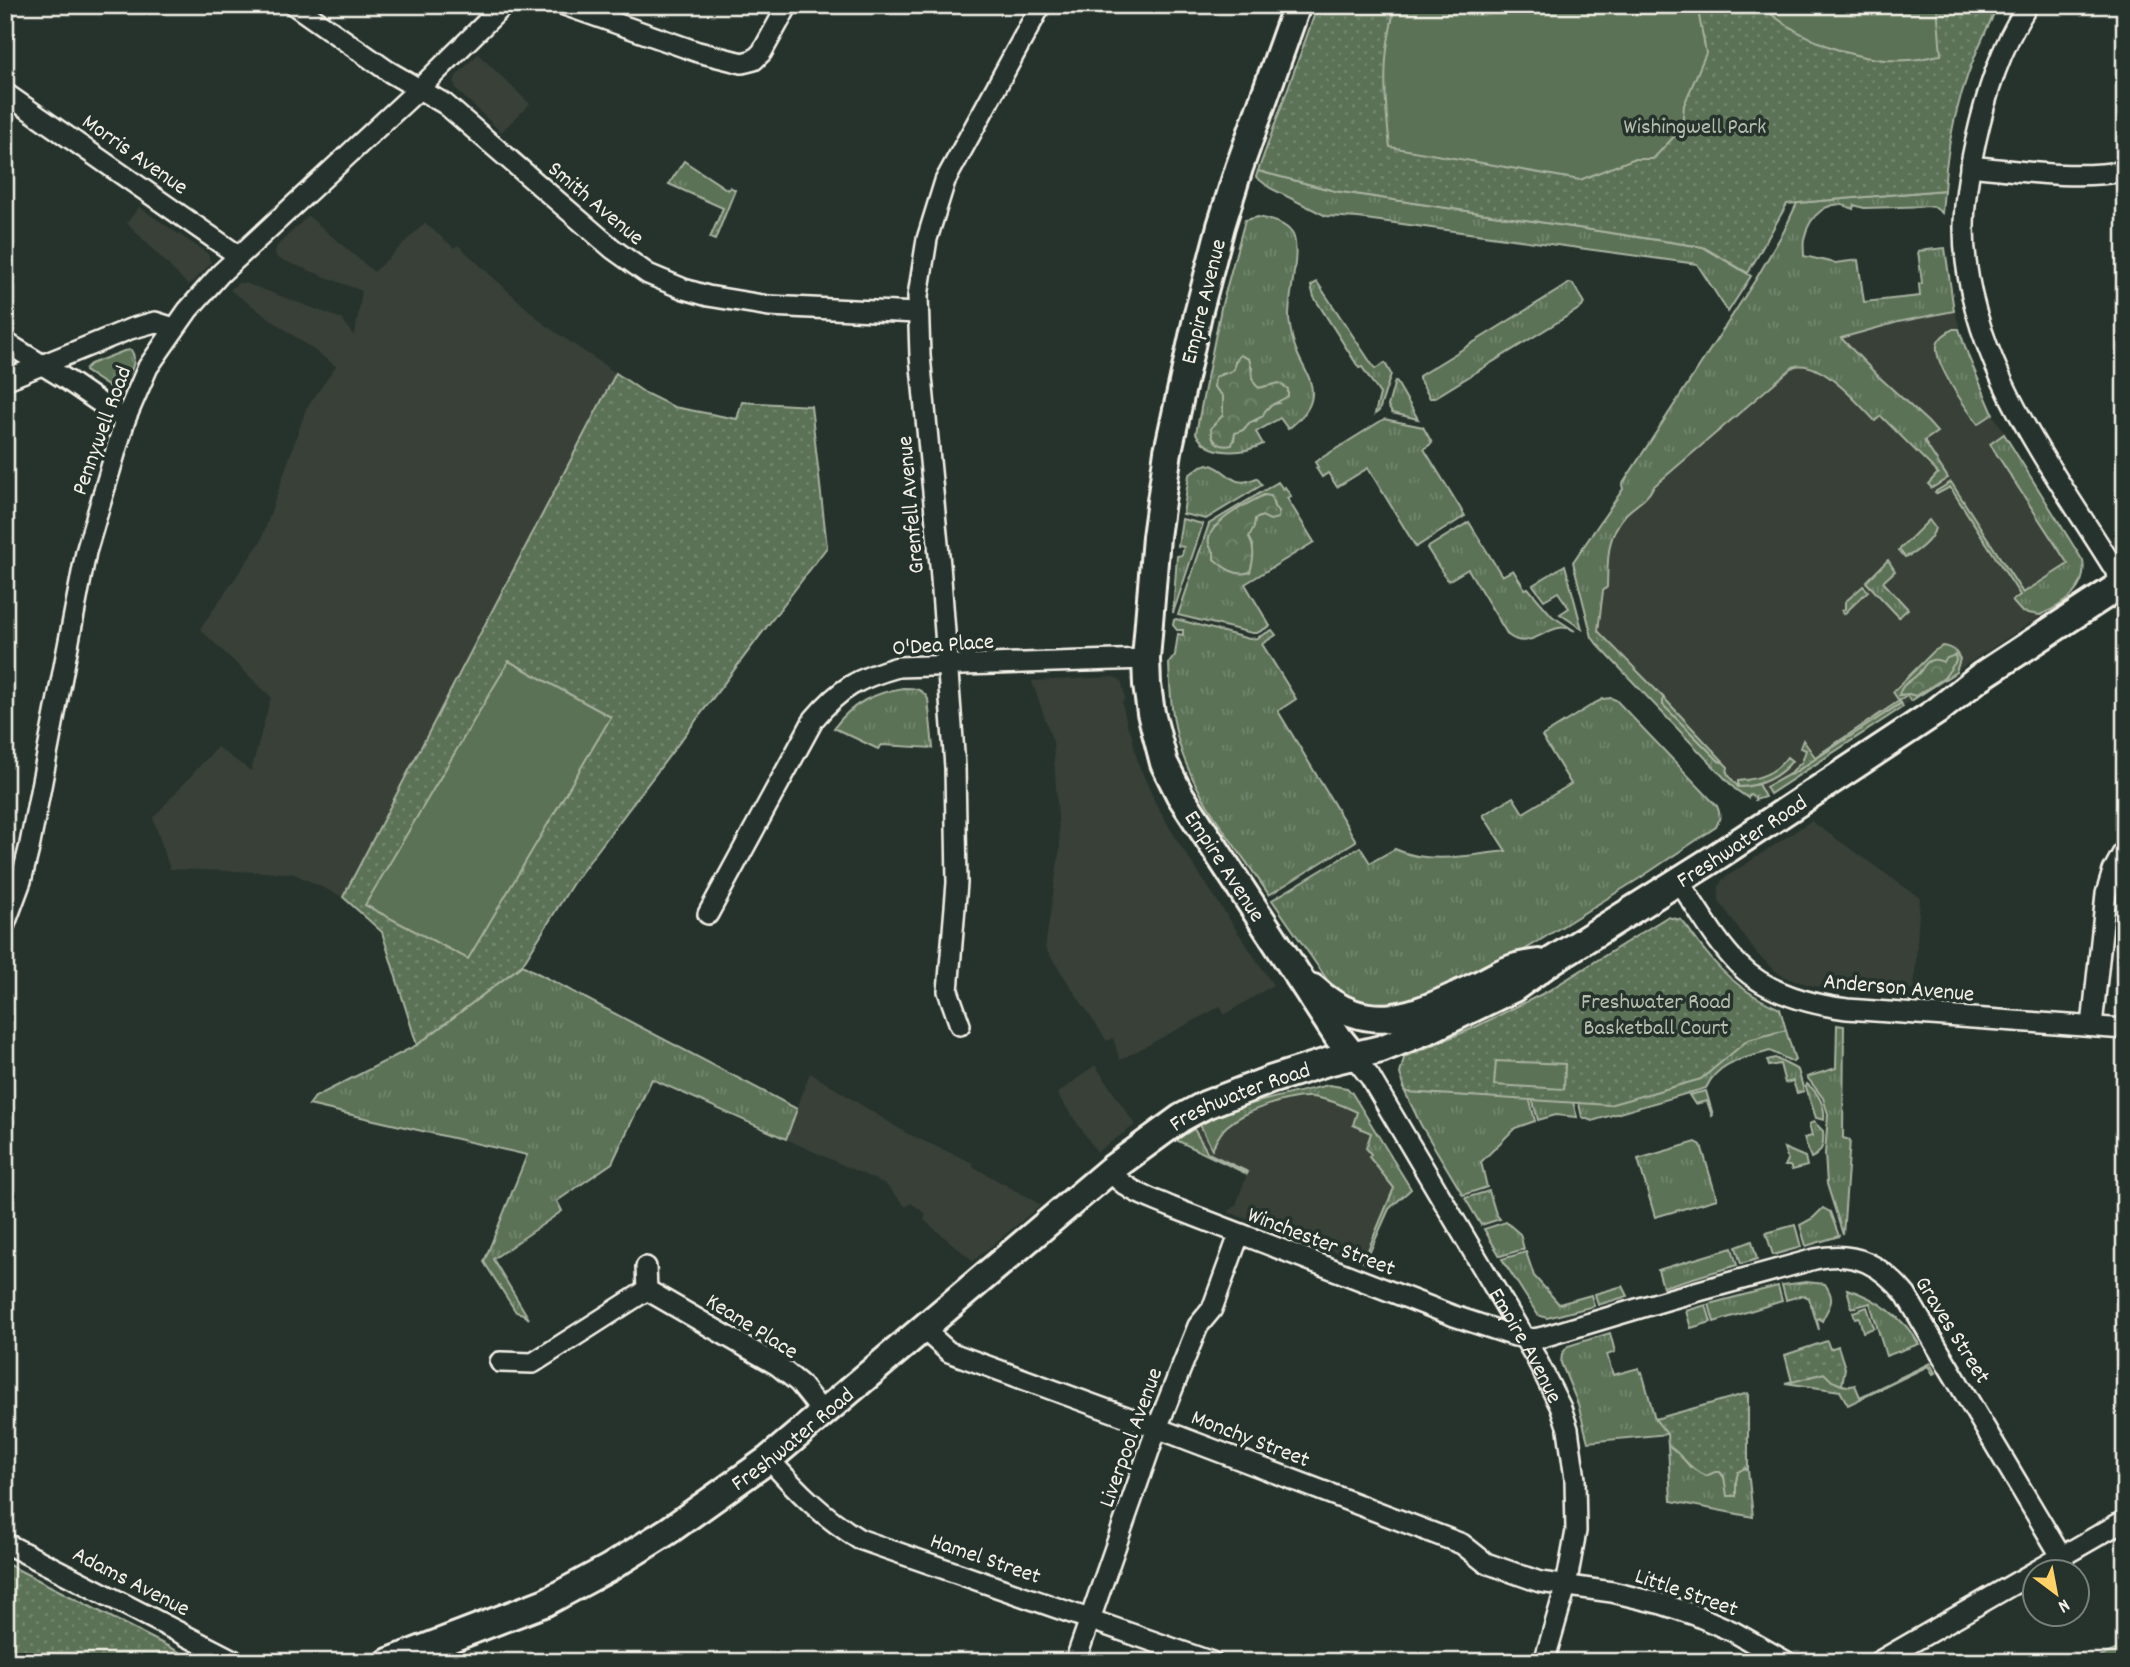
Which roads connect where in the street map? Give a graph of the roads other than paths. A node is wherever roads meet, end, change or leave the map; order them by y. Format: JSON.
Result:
{"nodes":[{"id":1,"x":293,"y":5,"type":"edge"},
{"id":2,"x":504,"y":5,"type":"edge"},
{"id":3,"x":564,"y":5,"type":"edge"},
{"id":4,"x":788,"y":5,"type":"edge"},
{"id":5,"x":1041,"y":5,"type":"edge"},
{"id":6,"x":1297,"y":5,"type":"edge"},
{"id":7,"x":2028,"y":5,"type":"edge"},
{"id":8,"x":420,"y":88,"type":"junction"},
{"id":9,"x":5,"y":93,"type":"edge"},
{"id":10,"x":1970,"y":166,"type":"junction"},
{"id":11,"x":2125,"y":171,"type":"edge"},
{"id":12,"x":239,"y":256,"type":"junction"},
{"id":13,"x":917,"y":313,"type":"junction"},
{"id":14,"x":174,"y":328,"type":"junction"},
{"id":15,"x":5,"y":342,"type":"edge"},
{"id":16,"x":42,"y":365,"type":"junction"},
{"id":17,"x":5,"y":380,"type":"edge"},
{"id":18,"x":125,"y":420,"type":"junction"},
{"id":19,"x":2124,"y":582,"type":"edge"},
{"id":20,"x":1146,"y":659,"type":"junction"},
{"id":21,"x":946,"y":664,"type":"junction"},
{"id":22,"x":2125,"y":849,"type":"edge"},
{"id":23,"x":1679,"y":881,"type":"junction"},
{"id":24,"x":708,"y":914,"type":"dead end"},
{"id":25,"x":5,"y":924,"type":"edge"},
{"id":26,"x":1553,"y":960,"type":"junction"},
{"id":27,"x":1302,"y":982,"type":"junction"},
{"id":28,"x":960,"y":1026,"type":"dead end"},
{"id":29,"x":2092,"y":1026,"type":"junction"},
{"id":30,"x":2125,"y":1029,"type":"edge"},
{"id":31,"x":1354,"y":1057,"type":"junction"},
{"id":32,"x":1110,"y":1170,"type":"junction"},
{"id":33,"x":1239,"y":1235,"type":"junction"},
{"id":34,"x":646,"y":1267,"type":"dead end"},
{"id":35,"x":647,"y":1290,"type":"junction"},
{"id":36,"x":922,"y":1328,"type":"junction"},
{"id":37,"x":1525,"y":1338,"type":"junction"},
{"id":38,"x":500,"y":1362,"type":"dead end"},
{"id":39,"x":824,"y":1413,"type":"junction"},
{"id":40,"x":1157,"y":1428,"type":"junction"},
{"id":41,"x":769,"y":1459,"type":"junction"},
{"id":42,"x":2125,"y":1520,"type":"edge"},
{"id":43,"x":5,"y":1542,"type":"edge"},
{"id":44,"x":2061,"y":1556,"type":"junction"},
{"id":45,"x":1566,"y":1586,"type":"junction"},
{"id":46,"x":1090,"y":1619,"type":"junction"},
{"id":47,"x":237,"y":1662,"type":"edge"},
{"id":48,"x":389,"y":1662,"type":"edge"},
{"id":49,"x":1074,"y":1662,"type":"edge"},
{"id":50,"x":1212,"y":1662,"type":"edge"},
{"id":51,"x":1544,"y":1662,"type":"edge"},
{"id":52,"x":1787,"y":1662,"type":"edge"},
{"id":53,"x":1878,"y":1662,"type":"edge"}],
"edges":[{"from":1,"to":8,"type":"street","name":"Smith Avenue"},
{"from":2,"to":8,"type":"street","name":"Pennywell Road"},
{"from":3,"to":4,"type":"street"},
{"from":5,"to":13,"type":"street","name":"Grenfell Avenue"},
{"from":6,"to":20,"type":"main road","name":"Empire Avenue"},
{"from":7,"to":10,"type":"street"},
{"from":8,"to":12,"type":"street","name":"Pennywell Road"},
{"from":8,"to":13,"type":"street","name":"Smith Avenue"},
{"from":9,"to":12,"type":"street","name":"Morris Avenue"},
{"from":10,"to":11,"type":"street"},
{"from":10,"to":19,"type":"street"},
{"from":12,"to":14,"type":"street","name":"Pennywell Road"},
{"from":13,"to":21,"type":"street","name":"Grenfell Avenue"},
{"from":14,"to":16,"type":"street"},
{"from":14,"to":18,"type":"street","name":"Pennywell Road"},
{"from":15,"to":16,"type":"street"},
{"from":16,"to":17,"type":"street"},
{"from":16,"to":18,"type":"street"},
{"from":18,"to":25,"type":"street","name":"Pennywell Road"},
{"from":19,"to":23,"type":"main road","name":"Freshwater Road"},
{"from":20,"to":21,"type":"street","name":"O'Dea Place"},
{"from":20,"to":27,"type":"main road","name":"Empire Avenue"},
{"from":21,"to":24,"type":"street","name":"O'Dea Place"},
{"from":21,"to":28,"type":"street","name":"Grenfell Avenue"},
{"from":22,"to":29,"type":"street"},
{"from":23,"to":26,"type":"main road","name":"Freshwater Road"},
{"from":23,"to":29,"type":"street","name":"Anderson Avenue"},
{"from":26,"to":27,"type":"main road"},
{"from":26,"to":31,"type":"main road","name":"Freshwater Road"},
{"from":27,"to":31,"type":"main road","name":"Empire Avenue"},
{"from":29,"to":30,"type":"street","name":"Anderson Avenue"},
{"from":31,"to":32,"type":"main road","name":"Freshwater Road"},
{"from":31,"to":37,"type":"street","name":"Empire Avenue"},
{"from":32,"to":33,"type":"street","name":"Winchester Street"},
{"from":32,"to":36,"type":"main road","name":"Freshwater Road"},
{"from":33,"to":37,"type":"street","name":"Winchester Street"},
{"from":33,"to":40,"type":"street","name":"Liverpool Avenue"},
{"from":34,"to":35,"type":"street"},
{"from":35,"to":38,"type":"street"},
{"from":35,"to":39,"type":"street","name":"Keane Place"},
{"from":36,"to":39,"type":"main road","name":"Freshwater Road"},
{"from":36,"to":40,"type":"street","name":"Monchy Street"},
{"from":37,"to":44,"type":"street","name":"Graves Street"},
{"from":37,"to":45,"type":"street","name":"Empire Avenue"},
{"from":39,"to":41,"type":"main road","name":"Freshwater Road"},
{"from":40,"to":45,"type":"street","name":"Monchy Street"},
{"from":40,"to":46,"type":"street","name":"Liverpool Avenue"},
{"from":41,"to":46,"type":"street","name":"Hamel Street"},
{"from":41,"to":48,"type":"main road","name":"Freshwater Road"},
{"from":42,"to":44,"type":"street"},
{"from":43,"to":47,"type":"street","name":"Adams Avenue"},
{"from":44,"to":53,"type":"street"},
{"from":45,"to":51,"type":"street","name":"Empire Avenue"},
{"from":45,"to":52,"type":"street","name":"Little Street"},
{"from":46,"to":49,"type":"street","name":"Liverpool Avenue"},
{"from":46,"to":50,"type":"street","name":"Hamel Street"}]}
